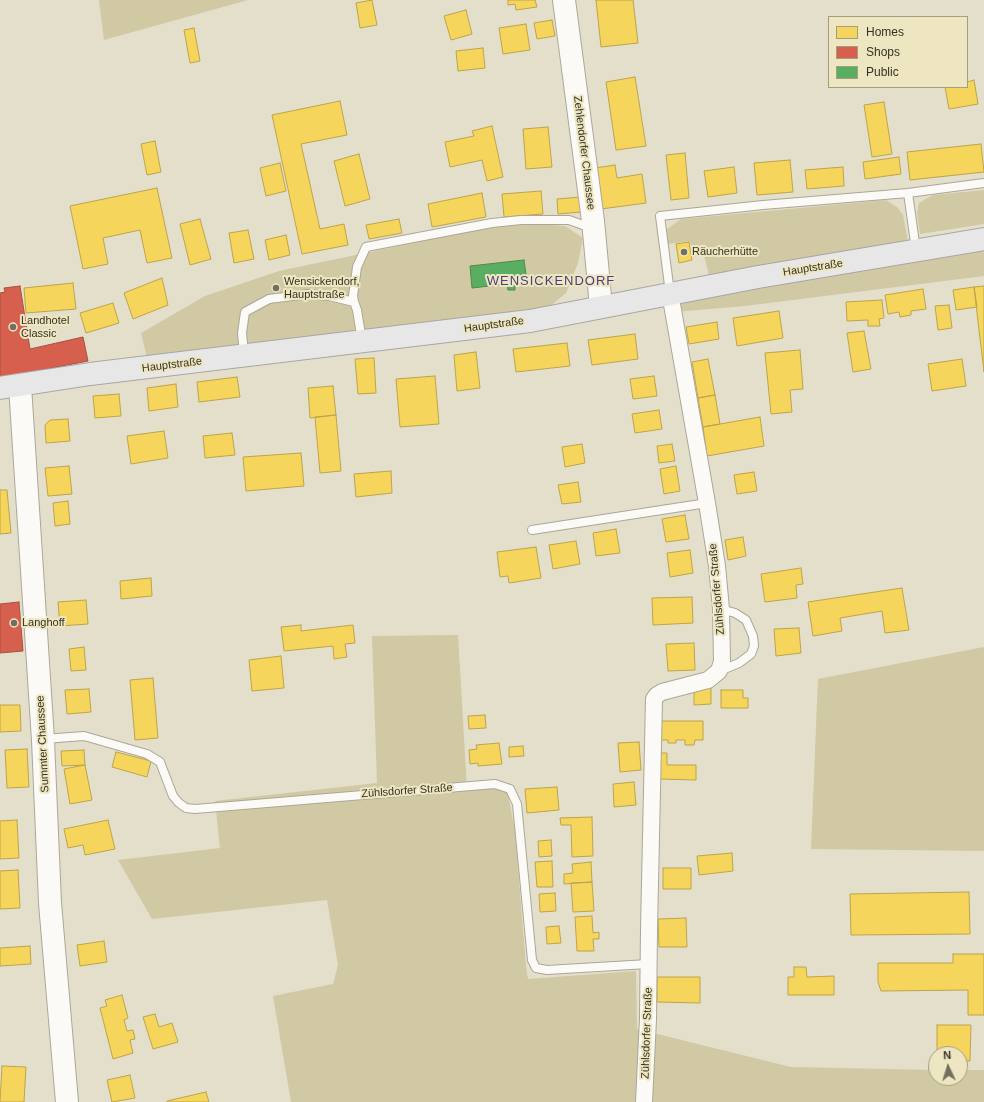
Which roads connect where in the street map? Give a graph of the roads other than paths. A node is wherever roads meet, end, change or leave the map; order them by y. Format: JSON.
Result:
{"nodes":[{"id":1,"x":564,"y":0,"type":"edge"},
{"id":2,"x":984,"y":183,"type":"edge"},
{"id":3,"x":908,"y":193,"type":"junction"},
{"id":4,"x":593,"y":221,"type":"junction"},
{"id":5,"x":984,"y":239,"type":"edge"},
{"id":6,"x":916,"y":251,"type":"junction"},
{"id":7,"x":670,"y":293,"type":"junction"},
{"id":8,"x":354,"y":302,"type":"junction"},
{"id":9,"x":601,"y":307,"type":"junction"},
{"id":10,"x":362,"y":342,"type":"junction"},
{"id":11,"x":244,"y":356,"type":"junction"},
{"id":12,"x":10,"y":387,"type":"edge"},
{"id":13,"x":707,"y":502,"type":"junction"},
{"id":14,"x":532,"y":530,"type":"dead end"},
{"id":15,"x":721,"y":609,"type":"junction"},
{"id":16,"x":719,"y":671,"type":"junction"},
{"id":17,"x":43,"y":740,"type":"junction"},
{"id":18,"x":648,"y":964,"type":"junction"},
{"id":19,"x":67,"y":1102,"type":"edge"},
{"id":20,"x":644,"y":1102,"type":"edge"}],
"edges":[{"from":1,"to":4,"type":"main road","name":"Zehlendorfer Chaussee"},
{"from":2,"to":3,"type":"lane"},
{"from":3,"to":6,"type":"lane"},
{"from":3,"to":7,"type":"lane"},
{"from":4,"to":8,"type":"lane"},
{"from":4,"to":9,"type":"main road","name":"Zehlendorfer Chaussee"},
{"from":5,"to":6,"type":"main road","name":"Hauptstraße"},
{"from":6,"to":7,"type":"main road","name":"Hauptstraße"},
{"from":7,"to":9,"type":"main road","name":"Hauptstraße"},
{"from":7,"to":13,"type":"street","name":"Zühlsdorfer Straße"},
{"from":8,"to":10,"type":"lane"},
{"from":8,"to":11,"type":"lane"},
{"from":9,"to":10,"type":"main road","name":"Hauptstraße"},
{"from":10,"to":11,"type":"main road","name":"Hauptstraße"},
{"from":11,"to":12,"type":"main road","name":"Hauptstraße"},
{"from":12,"to":17,"type":"main road","name":"Summter Chaussee"},
{"from":13,"to":14,"type":"lane"},
{"from":13,"to":15,"type":"street","name":"Zühlsdorfer Straße"},
{"from":15,"to":16,"type":"street","name":"Zühlsdorfer Straße"},
{"from":15,"to":16,"type":"lane"},
{"from":16,"to":18,"type":"street","name":"Zühlsdorfer Straße"},
{"from":17,"to":18,"type":"lane","name":"Zühlsdorfer Straße"},
{"from":17,"to":19,"type":"main road","name":"Summter Chaussee"},
{"from":18,"to":20,"type":"street","name":"Zühlsdorfer Straße"}]}
